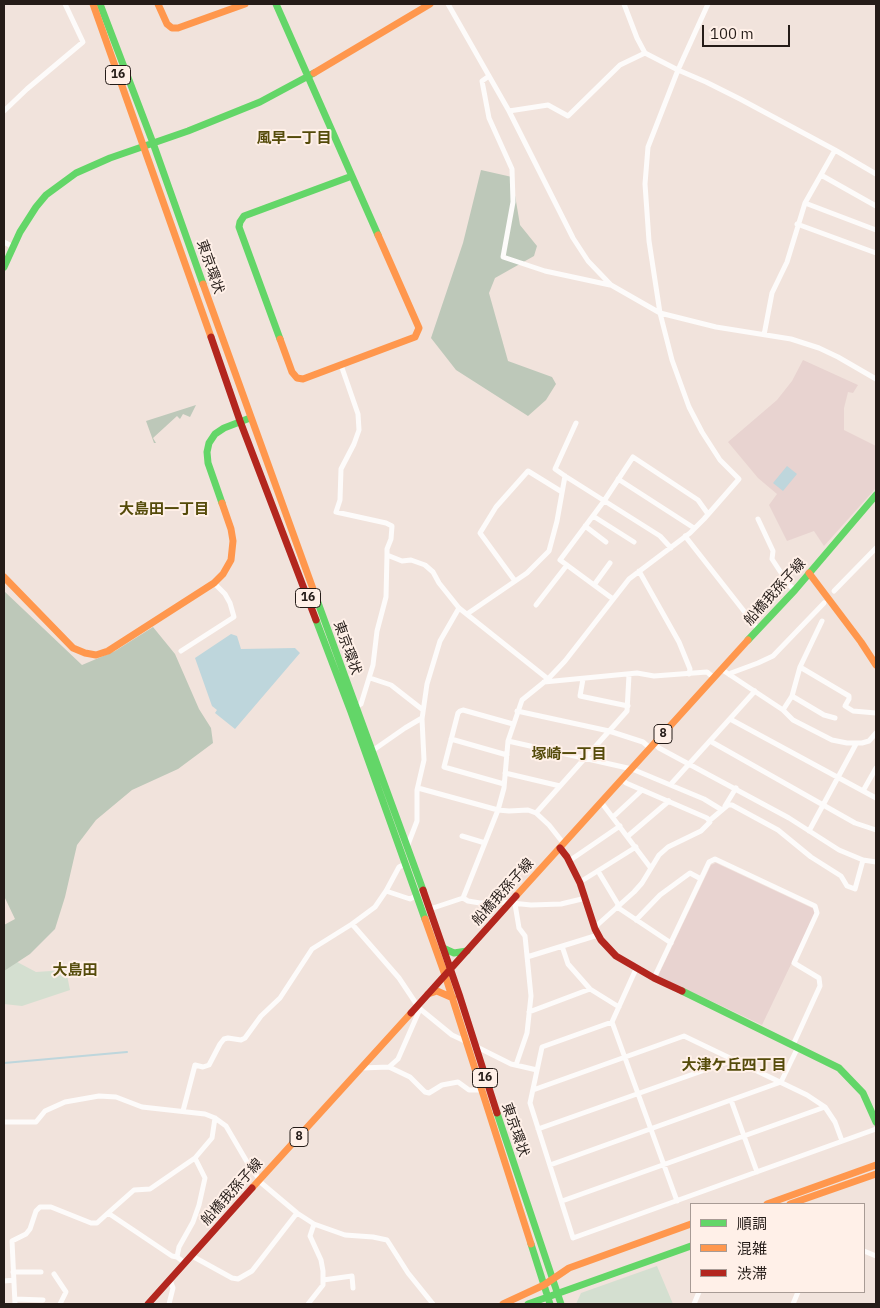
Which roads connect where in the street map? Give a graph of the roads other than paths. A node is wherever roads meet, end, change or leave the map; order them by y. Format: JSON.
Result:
{"nodes":[{"id":1,"x":65,"y":4,"type":"edge"},
{"id":2,"x":92,"y":4,"type":"edge"},
{"id":3,"x":100,"y":4,"type":"edge"},
{"id":4,"x":158,"y":4,"type":"edge"},
{"id":5,"x":245,"y":4,"type":"edge"},
{"id":6,"x":276,"y":4,"type":"edge"},
{"id":7,"x":430,"y":4,"type":"edge"},
{"id":8,"x":448,"y":4,"type":"edge"},
{"id":9,"x":624,"y":4,"type":"edge"},
{"id":10,"x":708,"y":4,"type":"edge"},
{"id":11,"x":645,"y":53,"type":"junction"},
{"id":12,"x":678,"y":70,"type":"junction"},
{"id":13,"x":489,"y":76,"type":"junction"},
{"id":14,"x":308,"y":77,"type":"junction"},
{"id":15,"x":509,"y":111,"type":"junction"},
{"id":16,"x":4,"y":112,"type":"edge"},
{"id":17,"x":153,"y":143,"type":"junction"},
{"id":18,"x":144,"y":146,"type":"junction"},
{"id":19,"x":835,"y":150,"type":"junction"},
{"id":20,"x":876,"y":174,"type":"edge"},
{"id":21,"x":821,"y":175,"type":"junction"},
{"id":22,"x":352,"y":176,"type":"junction"},
{"id":23,"x":805,"y":203,"type":"junction"},
{"id":24,"x":876,"y":206,"type":"edge"},
{"id":25,"x":798,"y":224,"type":"junction"},
{"id":26,"x":876,"y":230,"type":"edge"},
{"id":27,"x":4,"y":242,"type":"edge"},
{"id":28,"x":13,"y":246,"type":"junction"},
{"id":29,"x":876,"y":253,"type":"edge"},
{"id":30,"x":4,"y":267,"type":"edge"},
{"id":31,"x":611,"y":286,"type":"junction"},
{"id":32,"x":660,"y":313,"type":"junction"},
{"id":33,"x":764,"y":335,"type":"junction"},
{"id":34,"x":341,"y":365,"type":"junction"},
{"id":35,"x":876,"y":379,"type":"edge"},
{"id":36,"x":250,"y":418,"type":"junction"},
{"id":37,"x":240,"y":422,"type":"junction"},
{"id":38,"x":576,"y":423,"type":"dead end"},
{"id":39,"x":565,"y":476,"type":"junction"},
{"id":40,"x":618,"y":479,"type":"junction"},
{"id":41,"x":562,"y":492,"type":"junction"},
{"id":42,"x":876,"y":495,"type":"edge"},
{"id":43,"x":604,"y":501,"type":"junction"},
{"id":44,"x":708,"y":514,"type":"junction"},
{"id":45,"x":592,"y":516,"type":"junction"},
{"id":46,"x":758,"y":519,"type":"dead end"},
{"id":47,"x":585,"y":526,"type":"junction"},
{"id":48,"x":694,"y":528,"type":"junction"},
{"id":49,"x":685,"y":536,"type":"junction"},
{"id":50,"x":606,"y":542,"type":"dead end"},
{"id":51,"x":634,"y":542,"type":"dead end"},
{"id":52,"x":671,"y":548,"type":"junction"},
{"id":53,"x":876,"y":548,"type":"edge"},
{"id":54,"x":387,"y":555,"type":"junction"},
{"id":55,"x":610,"y":564,"type":"dead end"},
{"id":56,"x":567,"y":565,"type":"junction"},
{"id":57,"x":639,"y":571,"type":"junction"},
{"id":58,"x":809,"y":573,"type":"junction"},
{"id":59,"x":4,"y":577,"type":"edge"},
{"id":60,"x":515,"y":581,"type":"junction"},
{"id":61,"x":214,"y":583,"type":"junction"},
{"id":62,"x":594,"y":585,"type":"junction"},
{"id":63,"x":795,"y":590,"type":"junction"},
{"id":64,"x":834,"y":591,"type":"dead end"},
{"id":65,"x":613,"y":599,"type":"junction"},
{"id":66,"x":824,"y":603,"type":"dead end"},
{"id":67,"x":536,"y":605,"type":"dead end"},
{"id":68,"x":459,"y":608,"type":"junction"},
{"id":69,"x":467,"y":614,"type":"junction"},
{"id":70,"x":822,"y":621,"type":"dead end"},
{"id":71,"x":758,"y":629,"type":"junction"},
{"id":72,"x":181,"y":651,"type":"dead end"},
{"id":73,"x":876,"y":665,"type":"edge"},
{"id":74,"x":800,"y":667,"type":"junction"},
{"id":75,"x":721,"y":669,"type":"junction"},
{"id":76,"x":689,"y":674,"type":"junction"},
{"id":77,"x":629,"y":675,"type":"junction"},
{"id":78,"x":730,"y":675,"type":"junction"},
{"id":79,"x":714,"y":677,"type":"junction"},
{"id":80,"x":370,"y":678,"type":"junction"},
{"id":81,"x":583,"y":679,"type":"junction"},
{"id":82,"x":546,"y":680,"type":"junction"},
{"id":83,"x":755,"y":691,"type":"junction"},
{"id":84,"x":792,"y":696,"type":"junction"},
{"id":85,"x":628,"y":706,"type":"junction"},
{"id":86,"x":355,"y":707,"type":"junction"},
{"id":87,"x":423,"y":710,"type":"junction"},
{"id":88,"x":783,"y":710,"type":"junction"},
{"id":89,"x":518,"y":711,"type":"junction"},
{"id":90,"x":876,"y":713,"type":"edge"},
{"id":91,"x":422,"y":718,"type":"junction"},
{"id":92,"x":835,"y":718,"type":"dead end"},
{"id":93,"x":730,"y":719,"type":"junction"},
{"id":94,"x":513,"y":724,"type":"junction"},
{"id":95,"x":609,"y":731,"type":"junction"},
{"id":96,"x":876,"y":733,"type":"edge"},
{"id":97,"x":451,"y":739,"type":"junction"},
{"id":98,"x":508,"y":740,"type":"junction"},
{"id":99,"x":710,"y":741,"type":"junction"},
{"id":100,"x":856,"y":744,"type":"junction"},
{"id":101,"x":652,"y":746,"type":"junction"},
{"id":102,"x":372,"y":751,"type":"junction"},
{"id":103,"x":507,"y":755,"type":"junction"},
{"id":104,"x":586,"y":758,"type":"junction"},
{"id":105,"x":690,"y":763,"type":"junction"},
{"id":106,"x":876,"y":768,"type":"edge"},
{"id":107,"x":632,"y":769,"type":"junction"},
{"id":108,"x":505,"y":773,"type":"junction"},
{"id":109,"x":838,"y":778,"type":"junction"},
{"id":110,"x":622,"y":779,"type":"junction"},
{"id":111,"x":504,"y":784,"type":"junction"},
{"id":112,"x":671,"y":784,"type":"junction"},
{"id":113,"x":560,"y":786,"type":"junction"},
{"id":114,"x":418,"y":788,"type":"junction"},
{"id":115,"x":736,"y":788,"type":"junction"},
{"id":116,"x":642,"y":790,"type":"junction"},
{"id":117,"x":863,"y":791,"type":"junction"},
{"id":118,"x":876,"y":798,"type":"edge"},
{"id":119,"x":669,"y":801,"type":"junction"},
{"id":120,"x":601,"y":802,"type":"junction"},
{"id":121,"x":824,"y":804,"type":"junction"},
{"id":122,"x":724,"y":808,"type":"junction"},
{"id":123,"x":498,"y":810,"type":"junction"},
{"id":124,"x":536,"y":813,"type":"junction"},
{"id":125,"x":613,"y":817,"type":"junction"},
{"id":126,"x":709,"y":821,"type":"junction"},
{"id":127,"x":620,"y":826,"type":"junction"},
{"id":128,"x":876,"y":830,"type":"edge"},
{"id":129,"x":809,"y":831,"type":"junction"},
{"id":130,"x":462,"y":836,"type":"dead end"},
{"id":131,"x":628,"y":836,"type":"junction"},
{"id":132,"x":485,"y":843,"type":"junction"},
{"id":133,"x":562,"y":846,"type":"junction"},
{"id":134,"x":407,"y":847,"type":"junction"},
{"id":135,"x":636,"y":847,"type":"junction"},
{"id":136,"x":863,"y":860,"type":"junction"},
{"id":137,"x":569,"y":861,"type":"junction"},
{"id":138,"x":876,"y":862,"type":"edge"},
{"id":139,"x":404,"y":864,"type":"junction"},
{"id":140,"x":650,"y":867,"type":"junction"},
{"id":141,"x":598,"y":872,"type":"junction"},
{"id":142,"x":701,"y":880,"type":"junction"},
{"id":143,"x":580,"y":882,"type":"junction"},
{"id":144,"x":386,"y":891,"type":"junction"},
{"id":145,"x":416,"y":896,"type":"junction"},
{"id":146,"x":463,"y":898,"type":"junction"},
{"id":147,"x":586,"y":898,"type":"junction"},
{"id":148,"x":513,"y":904,"type":"junction"},
{"id":149,"x":618,"y":907,"type":"junction"},
{"id":150,"x":430,"y":909,"type":"junction"},
{"id":151,"x":636,"y":920,"type":"junction"},
{"id":152,"x":352,"y":924,"type":"junction"},
{"id":153,"x":594,"y":928,"type":"junction"},
{"id":154,"x":598,"y":935,"type":"junction"},
{"id":155,"x":671,"y":943,"type":"junction"},
{"id":156,"x":562,"y":946,"type":"junction"},
{"id":157,"x":443,"y":948,"type":"junction"},
{"id":158,"x":467,"y":951,"type":"junction"},
{"id":159,"x":527,"y":957,"type":"junction"},
{"id":160,"x":450,"y":969,"type":"junction"},
{"id":161,"x":636,"y":969,"type":"junction"},
{"id":162,"x":445,"y":975,"type":"junction"},
{"id":163,"x":654,"y":978,"type":"junction"},
{"id":164,"x":590,"y":989,"type":"junction"},
{"id":165,"x":428,"y":994,"type":"junction"},
{"id":166,"x":453,"y":999,"type":"junction"},
{"id":167,"x":418,"y":1007,"type":"junction"},
{"id":168,"x":619,"y":1007,"type":"junction"},
{"id":169,"x":529,"y":1012,"type":"junction"},
{"id":170,"x":612,"y":1022,"type":"junction"},
{"id":171,"x":467,"y":1042,"type":"junction"},
{"id":172,"x":475,"y":1046,"type":"junction"},
{"id":173,"x":795,"y":1046,"type":"junction"},
{"id":174,"x":625,"y":1058,"type":"junction"},
{"id":175,"x":734,"y":1060,"type":"junction"},
{"id":176,"x":516,"y":1065,"type":"junction"},
{"id":177,"x":389,"y":1067,"type":"junction"},
{"id":178,"x":361,"y":1068,"type":"junction"},
{"id":179,"x":537,"y":1070,"type":"junction"},
{"id":180,"x":781,"y":1082,"type":"junction"},
{"id":181,"x":482,"y":1090,"type":"junction"},
{"id":182,"x":533,"y":1090,"type":"junction"},
{"id":183,"x":638,"y":1094,"type":"junction"},
{"id":184,"x":731,"y":1100,"type":"junction"},
{"id":185,"x":825,"y":1107,"type":"junction"},
{"id":186,"x":183,"y":1111,"type":"junction"},
{"id":187,"x":215,"y":1118,"type":"junction"},
{"id":188,"x":4,"y":1122,"type":"edge"},
{"id":189,"x":876,"y":1122,"type":"edge"},
{"id":190,"x":538,"y":1129,"type":"junction"},
{"id":191,"x":651,"y":1129,"type":"junction"},
{"id":192,"x":876,"y":1129,"type":"edge"},
{"id":193,"x":744,"y":1136,"type":"junction"},
{"id":194,"x":842,"y":1141,"type":"junction"},
{"id":195,"x":195,"y":1158,"type":"junction"},
{"id":196,"x":550,"y":1165,"type":"junction"},
{"id":197,"x":664,"y":1165,"type":"junction"},
{"id":198,"x":876,"y":1165,"type":"edge"},
{"id":199,"x":757,"y":1172,"type":"junction"},
{"id":200,"x":876,"y":1174,"type":"edge"},
{"id":201,"x":259,"y":1180,"type":"junction"},
{"id":202,"x":562,"y":1201,"type":"junction"},
{"id":203,"x":677,"y":1201,"type":"junction"},
{"id":204,"x":770,"y":1203,"type":"edge"},
{"id":205,"x":793,"y":1203,"type":"edge"},
{"id":206,"x":108,"y":1213,"type":"junction"},
{"id":207,"x":297,"y":1213,"type":"junction"},
{"id":208,"x":314,"y":1224,"type":"junction"},
{"id":209,"x":690,"y":1224,"type":"edge"},
{"id":210,"x":690,"y":1246,"type":"edge"},
{"id":211,"x":192,"y":1256,"type":"junction"},
{"id":212,"x":177,"y":1257,"type":"junction"},
{"id":213,"x":185,"y":1263,"type":"junction"},
{"id":214,"x":13,"y":1272,"type":"junction"},
{"id":215,"x":41,"y":1272,"type":"dead end"},
{"id":216,"x":54,"y":1274,"type":"dead end"},
{"id":217,"x":553,"y":1279,"type":"junction"},
{"id":218,"x":14,"y":1280,"type":"junction"},
{"id":219,"x":170,"y":1280,"type":"junction"},
{"id":220,"x":323,"y":1280,"type":"junction"},
{"id":221,"x":4,"y":1281,"type":"edge"},
{"id":222,"x":544,"y":1284,"type":"junction"},
{"id":223,"x":353,"y":1288,"type":"dead end"},
{"id":224,"x":558,"y":1294,"type":"junction"},
{"id":225,"x":43,"y":1300,"type":"dead end"},
{"id":226,"x":15,"y":1301,"type":"edge"},
{"id":227,"x":549,"y":1301,"type":"edge"},
{"id":228,"x":60,"y":1304,"type":"edge"},
{"id":229,"x":148,"y":1304,"type":"edge"},
{"id":230,"x":169,"y":1304,"type":"edge"},
{"id":231,"x":308,"y":1304,"type":"edge"},
{"id":232,"x":433,"y":1304,"type":"edge"},
{"id":233,"x":503,"y":1304,"type":"edge"},
{"id":234,"x":528,"y":1304,"type":"edge"},
{"id":235,"x":561,"y":1304,"type":"edge"}],
"edges":[{"from":1,"to":16,"type":"street"},
{"from":2,"to":18,"type":"main road","name":"東京環状","number":"16"},
{"from":3,"to":17,"type":"main road","name":"東京環状","number":"16"},
{"from":4,"to":5,"type":"main road"},
{"from":6,"to":14,"type":"main road"},
{"from":7,"to":14,"type":"main road"},
{"from":8,"to":13,"type":"street"},
{"from":9,"to":11,"type":"street"},
{"from":10,"to":12,"type":"street"},
{"from":11,"to":12,"type":"street"},
{"from":11,"to":15,"type":"street"},
{"from":12,"to":19,"type":"street"},
{"from":12,"to":32,"type":"street"},
{"from":13,"to":15,"type":"street"},
{"from":13,"to":31,"type":"street"},
{"from":14,"to":17,"type":"main road"},
{"from":14,"to":22,"type":"main road"},
{"from":15,"to":31,"type":"street"},
{"from":17,"to":18,"type":"main road"},
{"from":17,"to":36,"type":"main road","name":"東京環状","number":"16"},
{"from":18,"to":28,"type":"main road"},
{"from":18,"to":37,"type":"main road","name":"東京環状","number":"16"},
{"from":19,"to":20,"type":"street"},
{"from":19,"to":21,"type":"street"},
{"from":21,"to":23,"type":"street"},
{"from":21,"to":24,"type":"street"},
{"from":22,"to":34,"type":"main road"},
{"from":22,"to":34,"type":"main road"},
{"from":23,"to":25,"type":"street"},
{"from":23,"to":26,"type":"street"},
{"from":25,"to":29,"type":"street"},
{"from":25,"to":33,"type":"street"},
{"from":27,"to":28,"type":"street"},
{"from":28,"to":30,"type":"main road"},
{"from":31,"to":32,"type":"street"},
{"from":32,"to":33,"type":"street"},
{"from":32,"to":44,"type":"street"},
{"from":33,"to":35,"type":"street"},
{"from":34,"to":54,"type":"street"},
{"from":36,"to":37,"type":"main road"},
{"from":36,"to":86,"type":"main road","name":"東京環状","number":"16"},
{"from":37,"to":61,"type":"main road"},
{"from":37,"to":139,"type":"main road","name":"東京環状","number":"16"},
{"from":38,"to":39,"type":"street"},
{"from":39,"to":41,"type":"street"},
{"from":39,"to":43,"type":"street"},
{"from":40,"to":43,"type":"street"},
{"from":40,"to":44,"type":"street"},
{"from":40,"to":48,"type":"street"},
{"from":41,"to":60,"type":"street"},
{"from":41,"to":60,"type":"street"},
{"from":42,"to":58,"type":"main road","name":"船橋我孫子線","number":"8"},
{"from":43,"to":45,"type":"street"},
{"from":43,"to":52,"type":"street"},
{"from":44,"to":48,"type":"street"},
{"from":45,"to":47,"type":"street"},
{"from":45,"to":51,"type":"street"},
{"from":46,"to":63,"type":"street"},
{"from":47,"to":50,"type":"street"},
{"from":47,"to":56,"type":"street"},
{"from":48,"to":49,"type":"street"},
{"from":49,"to":52,"type":"street"},
{"from":49,"to":71,"type":"street"},
{"from":52,"to":57,"type":"street"},
{"from":53,"to":64,"type":"street"},
{"from":54,"to":68,"type":"street"},
{"from":54,"to":80,"type":"street"},
{"from":55,"to":62,"type":"street"},
{"from":56,"to":62,"type":"street"},
{"from":56,"to":67,"type":"street"},
{"from":57,"to":65,"type":"street"},
{"from":57,"to":76,"type":"street"},
{"from":58,"to":63,"type":"main road","name":"船橋我孫子線","number":"8"},
{"from":58,"to":73,"type":"main road"},
{"from":59,"to":61,"type":"main road"},
{"from":60,"to":69,"type":"street"},
{"from":61,"to":72,"type":"street"},
{"from":62,"to":65,"type":"street"},
{"from":63,"to":71,"type":"main road","name":"船橋我孫子線","number":"8"},
{"from":65,"to":82,"type":"street"},
{"from":66,"to":78,"type":"street"},
{"from":68,"to":69,"type":"street"},
{"from":68,"to":87,"type":"street"},
{"from":69,"to":82,"type":"street"},
{"from":70,"to":74,"type":"street"},
{"from":71,"to":75,"type":"main road","name":"船橋我孫子線","number":"8"},
{"from":74,"to":84,"type":"street"},
{"from":74,"to":90,"type":"street"},
{"from":75,"to":78,"type":"street"},
{"from":75,"to":79,"type":"main road","name":"船橋我孫子線","number":"8"},
{"from":76,"to":77,"type":"street"},
{"from":76,"to":79,"type":"street"},
{"from":77,"to":81,"type":"street"},
{"from":77,"to":85,"type":"street"},
{"from":78,"to":83,"type":"street"},
{"from":79,"to":101,"type":"main road","name":"船橋我孫子線","number":"8"},
{"from":80,"to":86,"type":"street"},
{"from":80,"to":87,"type":"street"},
{"from":81,"to":82,"type":"street"},
{"from":81,"to":85,"type":"street"},
{"from":82,"to":89,"type":"street"},
{"from":83,"to":88,"type":"street"},
{"from":83,"to":93,"type":"street"},
{"from":84,"to":88,"type":"street"},
{"from":84,"to":92,"type":"street"},
{"from":85,"to":95,"type":"street"},
{"from":86,"to":102,"type":"main road","name":"東京環状","number":"16"},
{"from":87,"to":91,"type":"street"},
{"from":88,"to":100,"type":"street"},
{"from":89,"to":94,"type":"street"},
{"from":89,"to":95,"type":"street"},
{"from":91,"to":102,"type":"street"},
{"from":91,"to":114,"type":"street"},
{"from":93,"to":99,"type":"street"},
{"from":93,"to":109,"type":"street"},
{"from":94,"to":97,"type":"street"},
{"from":94,"to":98,"type":"street"},
{"from":95,"to":101,"type":"street"},
{"from":95,"to":104,"type":"street"},
{"from":96,"to":100,"type":"street"},
{"from":97,"to":103,"type":"street"},
{"from":97,"to":111,"type":"street"},
{"from":98,"to":103,"type":"street"},
{"from":98,"to":104,"type":"street"},
{"from":99,"to":105,"type":"street"},
{"from":99,"to":121,"type":"street"},
{"from":100,"to":109,"type":"street"},
{"from":101,"to":105,"type":"street"},
{"from":101,"to":107,"type":"main road","name":"船橋我孫子線","number":"8"},
{"from":102,"to":134,"type":"main road","name":"東京環状","number":"16"},
{"from":103,"to":108,"type":"street"},
{"from":104,"to":107,"type":"street"},
{"from":104,"to":113,"type":"street"},
{"from":105,"to":112,"type":"street"},
{"from":105,"to":115,"type":"street"},
{"from":106,"to":117,"type":"street"},
{"from":107,"to":110,"type":"main road","name":"船橋我孫子線","number":"8"},
{"from":107,"to":112,"type":"street"},
{"from":108,"to":111,"type":"street"},
{"from":108,"to":113,"type":"street"},
{"from":109,"to":117,"type":"street"},
{"from":109,"to":121,"type":"street"},
{"from":110,"to":116,"type":"street"},
{"from":110,"to":120,"type":"main road","name":"船橋我孫子線","number":"8"},
{"from":111,"to":123,"type":"street"},
{"from":112,"to":122,"type":"street"},
{"from":113,"to":124,"type":"street"},
{"from":114,"to":123,"type":"street"},
{"from":114,"to":134,"type":"street"},
{"from":115,"to":122,"type":"street"},
{"from":115,"to":129,"type":"street"},
{"from":116,"to":119,"type":"street"},
{"from":116,"to":125,"type":"street"},
{"from":117,"to":118,"type":"street"},
{"from":119,"to":126,"type":"street"},
{"from":119,"to":131,"type":"street"},
{"from":120,"to":125,"type":"street"},
{"from":120,"to":133,"type":"main road","name":"船橋我孫子線","number":"8"},
{"from":121,"to":128,"type":"street"},
{"from":121,"to":129,"type":"street"},
{"from":122,"to":126,"type":"street"},
{"from":122,"to":136,"type":"street"},
{"from":123,"to":124,"type":"street"},
{"from":123,"to":132,"type":"street"},
{"from":124,"to":133,"type":"street"},
{"from":125,"to":127,"type":"street"},
{"from":126,"to":140,"type":"street"},
{"from":127,"to":131,"type":"street"},
{"from":127,"to":137,"type":"street"},
{"from":129,"to":136,"type":"street"},
{"from":130,"to":132,"type":"street"},
{"from":131,"to":135,"type":"street"},
{"from":132,"to":146,"type":"street"},
{"from":133,"to":137,"type":"main road"},
{"from":133,"to":148,"type":"main road","name":"船橋我孫子線","number":"8"},
{"from":134,"to":150,"type":"main road","name":"東京環状","number":"16"},
{"from":135,"to":140,"type":"street"},
{"from":135,"to":141,"type":"street"},
{"from":136,"to":138,"type":"street"},
{"from":137,"to":143,"type":"main road"},
{"from":139,"to":144,"type":"street"},
{"from":139,"to":145,"type":"main road","name":"東京環状","number":"16"},
{"from":140,"to":149,"type":"street"},
{"from":141,"to":143,"type":"street"},
{"from":141,"to":149,"type":"street"},
{"from":142,"to":151,"type":"street"},
{"from":142,"to":155,"type":"street"},
{"from":142,"to":173,"type":"street"},
{"from":143,"to":147,"type":"main road"},
{"from":144,"to":145,"type":"street"},
{"from":144,"to":152,"type":"street"},
{"from":145,"to":162,"type":"main road","name":"東京環状","number":"16"},
{"from":146,"to":148,"type":"street"},
{"from":146,"to":150,"type":"street"},
{"from":147,"to":148,"type":"street"},
{"from":147,"to":153,"type":"main road"},
{"from":148,"to":158,"type":"main road","name":"船橋我孫子線","number":"8"},
{"from":148,"to":159,"type":"street"},
{"from":149,"to":151,"type":"street"},
{"from":149,"to":153,"type":"street"},
{"from":150,"to":157,"type":"main road","name":"東京環状","number":"16"},
{"from":151,"to":155,"type":"street"},
{"from":152,"to":167,"type":"street"},
{"from":152,"to":186,"type":"street"},
{"from":153,"to":154,"type":"main road"},
{"from":154,"to":156,"type":"street"},
{"from":154,"to":161,"type":"main road"},
{"from":155,"to":163,"type":"street"},
{"from":156,"to":159,"type":"street"},
{"from":156,"to":164,"type":"street"},
{"from":157,"to":158,"type":"main road"},
{"from":157,"to":160,"type":"main road","name":"東京環状","number":"16"},
{"from":158,"to":160,"type":"main road","name":"船橋我孫子線","number":"8"},
{"from":159,"to":169,"type":"street"},
{"from":160,"to":162,"type":"main road","name":"船橋我孫子線","number":"8"},
{"from":160,"to":172,"type":"main road","name":"東京環状","number":"16"},
{"from":161,"to":163,"type":"main road"},
{"from":161,"to":168,"type":"street"},
{"from":162,"to":165,"type":"main road","name":"船橋我孫子線","number":"8"},
{"from":162,"to":166,"type":"main road","name":"東京環状","number":"16"},
{"from":163,"to":173,"type":"main road"},
{"from":164,"to":168,"type":"street"},
{"from":164,"to":169,"type":"street"},
{"from":165,"to":166,"type":"main road"},
{"from":165,"to":167,"type":"main road","name":"船橋我孫子線","number":"8"},
{"from":166,"to":171,"type":"main road","name":"東京環状","number":"16"},
{"from":167,"to":171,"type":"street"},
{"from":167,"to":177,"type":"street"},
{"from":167,"to":178,"type":"main road","name":"船橋我孫子線","number":"8"},
{"from":168,"to":170,"type":"street"},
{"from":169,"to":176,"type":"street"},
{"from":170,"to":174,"type":"street"},
{"from":170,"to":179,"type":"street"},
{"from":171,"to":181,"type":"main road","name":"東京環状","number":"16"},
{"from":172,"to":176,"type":"street"},
{"from":172,"to":217,"type":"main road","name":"東京環状","number":"16"},
{"from":173,"to":180,"type":"street"},
{"from":173,"to":189,"type":"main road"},
{"from":174,"to":175,"type":"street"},
{"from":174,"to":182,"type":"street"},
{"from":174,"to":183,"type":"street"},
{"from":175,"to":180,"type":"street"},
{"from":175,"to":183,"type":"street"},
{"from":176,"to":179,"type":"street"},
{"from":177,"to":178,"type":"street"},
{"from":177,"to":181,"type":"street"},
{"from":178,"to":201,"type":"main road","name":"船橋我孫子線","number":"8"},
{"from":179,"to":182,"type":"street"},
{"from":180,"to":184,"type":"street"},
{"from":180,"to":185,"type":"street"},
{"from":181,"to":222,"type":"main road","name":"東京環状","number":"16"},
{"from":182,"to":190,"type":"street"},
{"from":183,"to":190,"type":"street"},
{"from":183,"to":191,"type":"street"},
{"from":184,"to":191,"type":"street"},
{"from":184,"to":193,"type":"street"},
{"from":185,"to":193,"type":"street"},
{"from":185,"to":194,"type":"street"},
{"from":186,"to":187,"type":"street"},
{"from":186,"to":188,"type":"street"},
{"from":187,"to":195,"type":"street"},
{"from":187,"to":201,"type":"street"},
{"from":190,"to":196,"type":"street"},
{"from":191,"to":196,"type":"street"},
{"from":191,"to":197,"type":"street"},
{"from":192,"to":194,"type":"street"},
{"from":193,"to":197,"type":"street"},
{"from":193,"to":199,"type":"street"},
{"from":194,"to":199,"type":"street"},
{"from":195,"to":206,"type":"street"},
{"from":195,"to":212,"type":"street"},
{"from":196,"to":202,"type":"street"},
{"from":197,"to":202,"type":"street"},
{"from":197,"to":203,"type":"street"},
{"from":198,"to":204,"type":"main road"},
{"from":199,"to":203,"type":"street"},
{"from":200,"to":205,"type":"main road"},
{"from":201,"to":207,"type":"street"},
{"from":201,"to":211,"type":"main road","name":"船橋我孫子線","number":"8"},
{"from":202,"to":203,"type":"street"},
{"from":206,"to":212,"type":"street"},
{"from":206,"to":214,"type":"street"},
{"from":207,"to":208,"type":"street"},
{"from":207,"to":211,"type":"street"},
{"from":208,"to":220,"type":"street"},
{"from":208,"to":232,"type":"street"},
{"from":209,"to":217,"type":"main road"},
{"from":210,"to":224,"type":"main road"},
{"from":211,"to":213,"type":"main road","name":"船橋我孫子線","number":"8"},
{"from":212,"to":213,"type":"street"},
{"from":213,"to":219,"type":"main road","name":"船橋我孫子線","number":"8"},
{"from":214,"to":215,"type":"street"},
{"from":214,"to":218,"type":"street"},
{"from":216,"to":228,"type":"street"},
{"from":217,"to":222,"type":"main road"},
{"from":217,"to":224,"type":"main road","name":"東京環状","number":"16"},
{"from":218,"to":221,"type":"street"},
{"from":218,"to":226,"type":"street"},
{"from":219,"to":229,"type":"main road","name":"船橋我孫子線","number":"8"},
{"from":219,"to":230,"type":"street"},
{"from":220,"to":223,"type":"street"},
{"from":220,"to":231,"type":"street"},
{"from":222,"to":227,"type":"main road","name":"東京環状","number":"16"},
{"from":222,"to":233,"type":"main road"},
{"from":224,"to":227,"type":"main road"},
{"from":224,"to":235,"type":"main road","name":"東京環状","number":"16"},
{"from":225,"to":226,"type":"street"},
{"from":227,"to":234,"type":"main road"}]}
